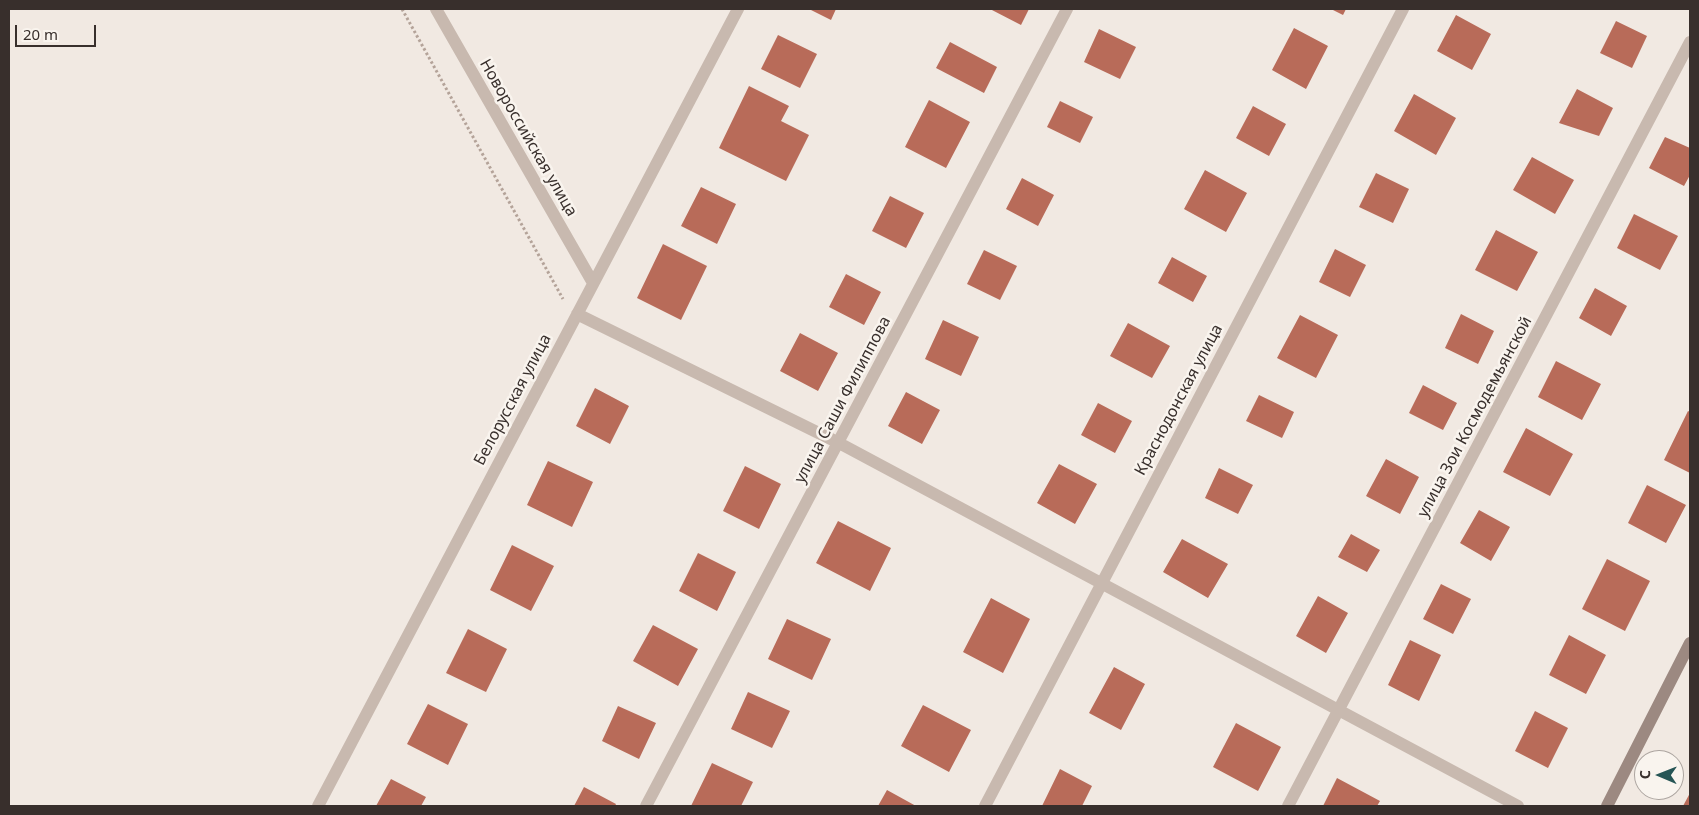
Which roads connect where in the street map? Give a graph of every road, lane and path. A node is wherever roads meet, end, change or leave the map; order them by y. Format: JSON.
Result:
{"nodes":[{"id":1,"x":402,"y":9,"type":"edge"},
{"id":2,"x":436,"y":9,"type":"edge"},
{"id":3,"x":738,"y":9,"type":"edge"},
{"id":4,"x":1067,"y":9,"type":"edge"},
{"id":5,"x":1403,"y":9,"type":"edge"},
{"id":6,"x":1690,"y":42,"type":"edge"},
{"id":7,"x":593,"y":283,"type":"junction"},
{"id":8,"x":575,"y":317,"type":"junction"},
{"id":9,"x":838,"y":443,"type":"junction"},
{"id":10,"x":1101,"y":584,"type":"junction"},
{"id":11,"x":1690,"y":642,"type":"edge"},
{"id":12,"x":1338,"y":712,"type":"junction"},
{"id":13,"x":318,"y":806,"type":"edge"},
{"id":14,"x":646,"y":806,"type":"edge"},
{"id":15,"x":985,"y":806,"type":"edge"},
{"id":16,"x":1288,"y":806,"type":"edge"},
{"id":17,"x":1518,"y":806,"type":"edge"},
{"id":18,"x":1607,"y":806,"type":"edge"}],
"edges":[{"from":1,"to":8,"type":"path"},
{"from":2,"to":7,"type":"street","name":"Новороссийская улица"},
{"from":3,"to":7,"type":"street","name":"Белорусская улица"},
{"from":4,"to":9,"type":"street","name":"улица Саши Филиппова"},
{"from":5,"to":10,"type":"street","name":"Краснодонская улица"},
{"from":6,"to":12,"type":"street","name":"улица Зои Космодемьянской"},
{"from":7,"to":8,"type":"street","name":"Белорусская улица"},
{"from":8,"to":9,"type":"street"},
{"from":8,"to":13,"type":"street","name":"Белорусская улица"},
{"from":9,"to":10,"type":"street"},
{"from":9,"to":14,"type":"street","name":"улица Саши Филиппова"},
{"from":10,"to":12,"type":"street"},
{"from":10,"to":15,"type":"street","name":"Краснодонская улица"},
{"from":11,"to":18,"type":"street"},
{"from":12,"to":16,"type":"street","name":"улица Зои Космодемьянской"},
{"from":12,"to":17,"type":"street"}]}
